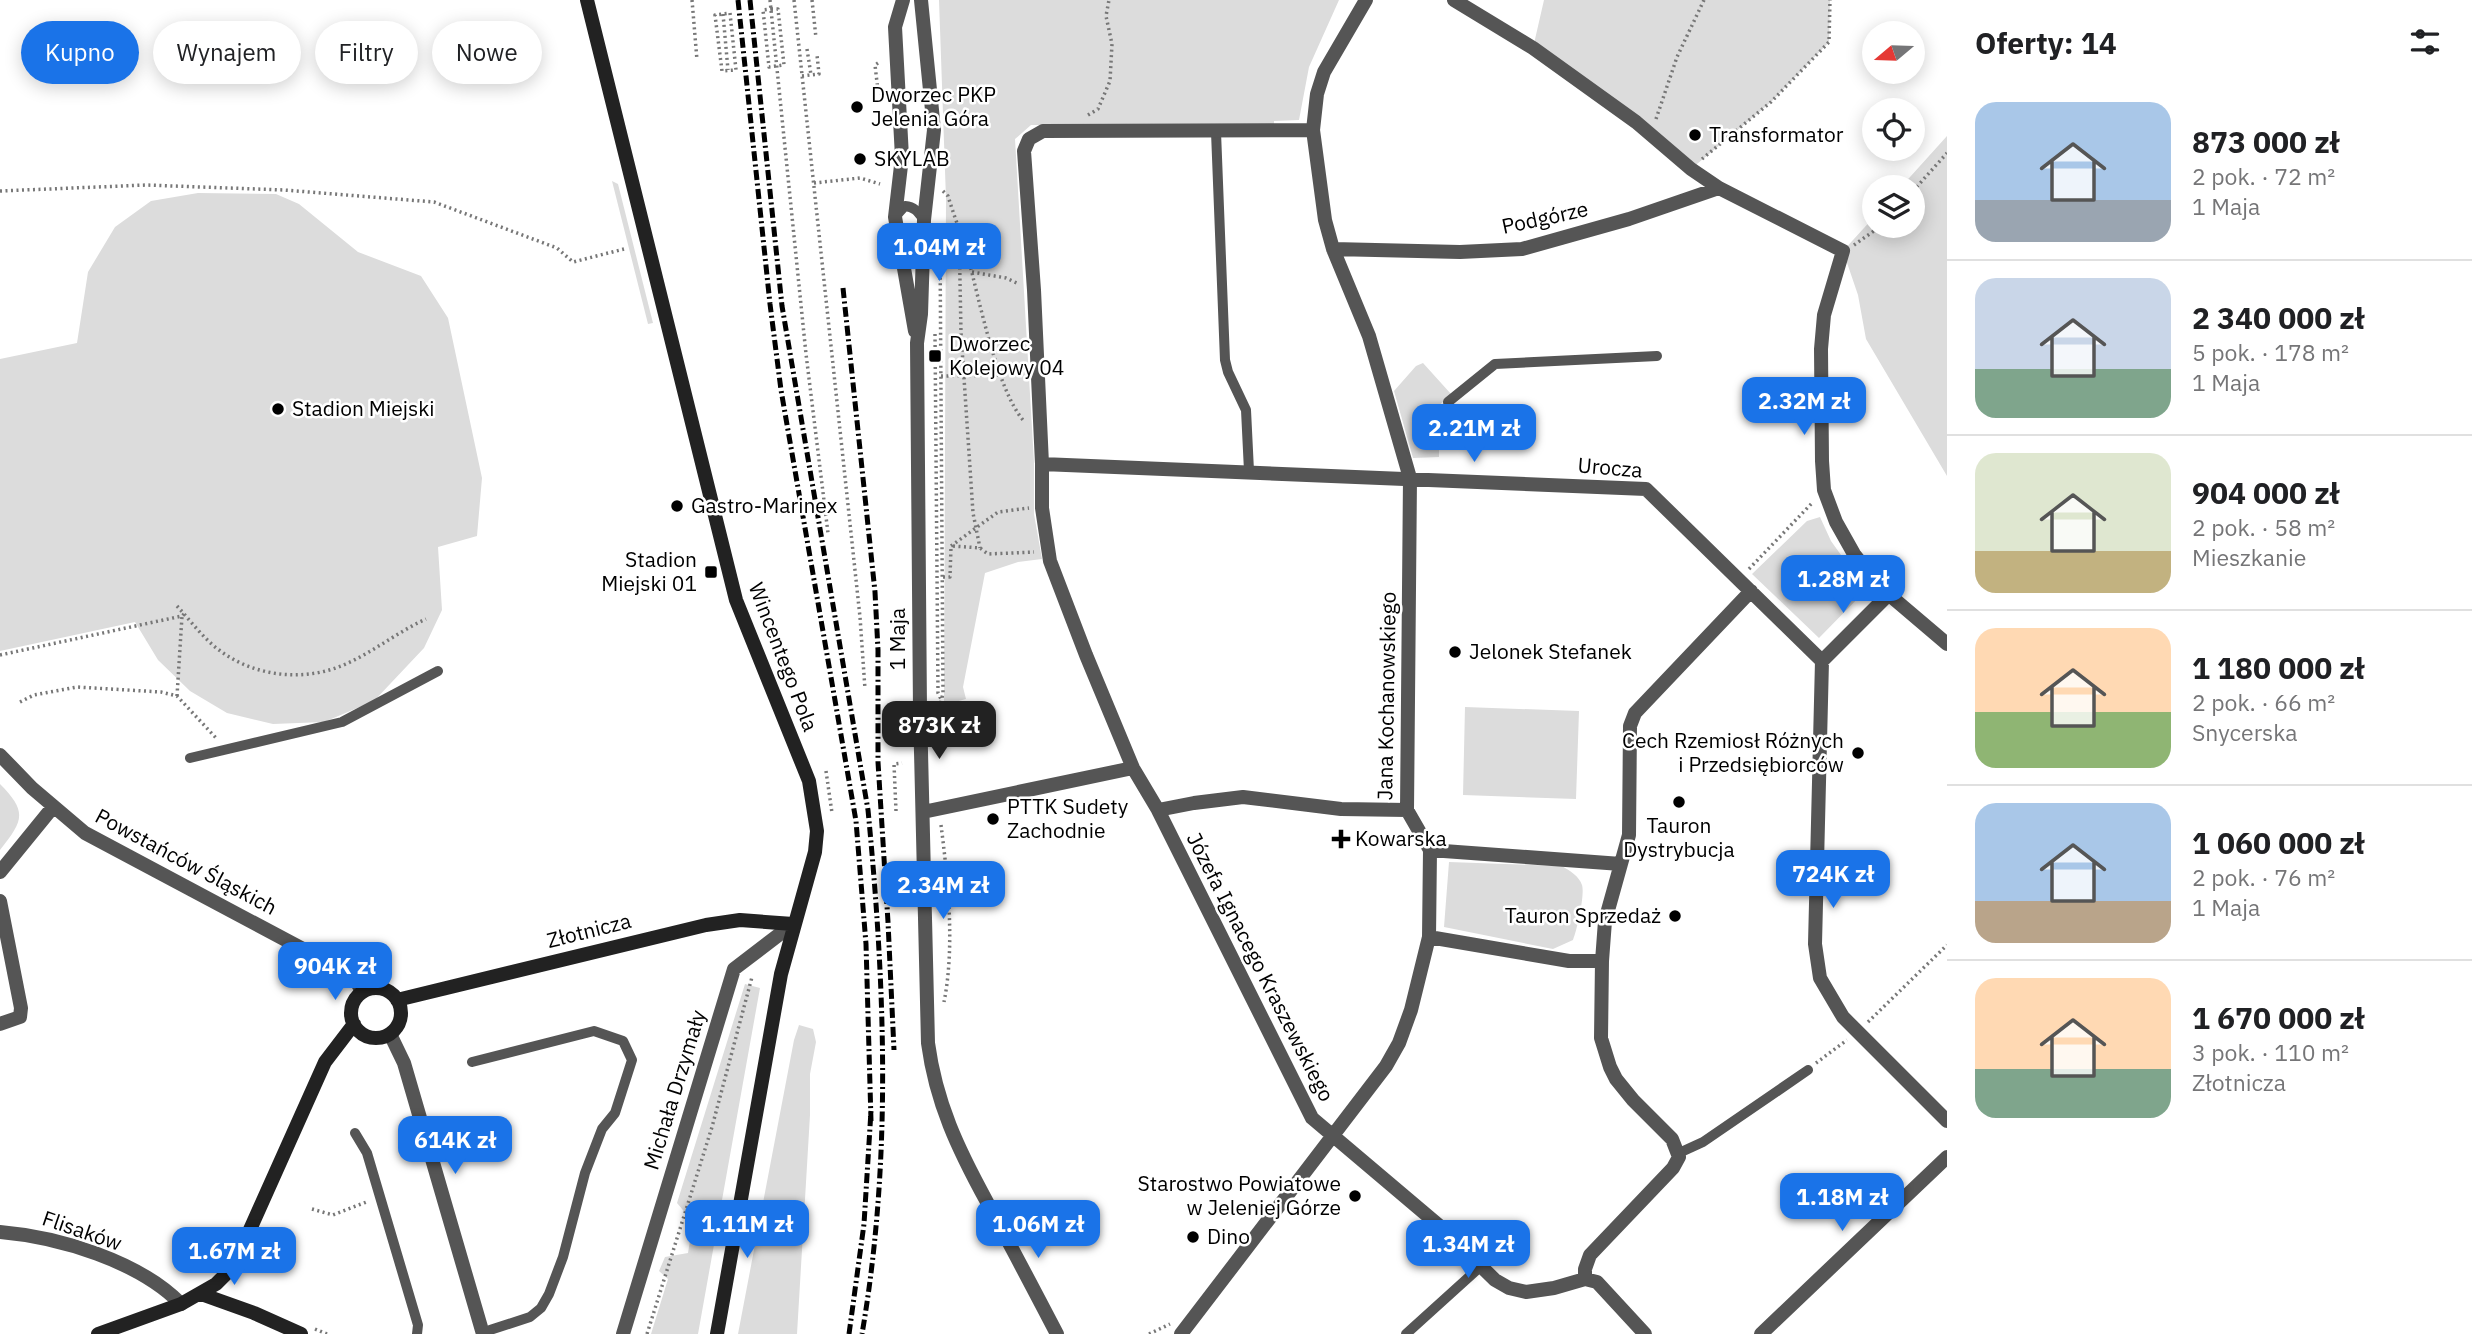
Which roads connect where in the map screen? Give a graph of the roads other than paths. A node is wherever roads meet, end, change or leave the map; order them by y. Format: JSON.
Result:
{"nodes":[{"id":1,"x":587,"y":0,"type":"edge"},
{"id":2,"x":903,"y":0,"type":"edge"},
{"id":3,"x":920,"y":0,"type":"edge"},
{"id":4,"x":1366,"y":0,"type":"edge"},
{"id":5,"x":1454,"y":0,"type":"edge"},
{"id":6,"x":1313,"y":130,"type":"junction"},
{"id":7,"x":1216,"y":132,"type":"junction"},
{"id":8,"x":1719,"y":188,"type":"junction"},
{"id":9,"x":895,"y":217,"type":"junction"},
{"id":10,"x":924,"y":220,"type":"junction"},
{"id":11,"x":1333,"y":249,"type":"junction"},
{"id":12,"x":917,"y":343,"type":"junction"},
{"id":13,"x":1657,"y":356,"type":"dead end"},
{"id":14,"x":1448,"y":402,"type":"dead end"},
{"id":15,"x":1042,"y":464,"type":"junction"},
{"id":16,"x":1249,"y":471,"type":"junction"},
{"id":17,"x":1410,"y":478,"type":"junction"},
{"id":18,"x":1751,"y":591,"type":"junction"},
{"id":19,"x":1889,"y":594,"type":"junction"},
{"id":20,"x":1947,"y":644,"type":"edge"},
{"id":21,"x":1822,"y":661,"type":"junction"},
{"id":22,"x":438,"y":671,"type":"dead end"},
{"id":23,"x":0,"y":755,"type":"edge"},
{"id":24,"x":190,"y":758,"type":"dead end"},
{"id":25,"x":1133,"y":768,"type":"junction"},
{"id":26,"x":53,"y":807,"type":"junction"},
{"id":27,"x":1158,"y":810,"type":"junction"},
{"id":28,"x":1407,"y":810,"type":"junction"},
{"id":29,"x":923,"y":812,"type":"junction"},
{"id":30,"x":1430,"y":850,"type":"junction"},
{"id":31,"x":1621,"y":863,"type":"junction"},
{"id":32,"x":0,"y":872,"type":"edge"},
{"id":33,"x":0,"y":901,"type":"edge"},
{"id":34,"x":793,"y":924,"type":"junction"},
{"id":35,"x":1429,"y":937,"type":"junction"},
{"id":36,"x":1602,"y":961,"type":"junction"},
{"id":37,"x":362,"y":992,"type":"junction"},
{"id":38,"x":397,"y":1000,"type":"junction"},
{"id":39,"x":0,"y":1024,"type":"edge"},
{"id":40,"x":354,"y":1024,"type":"junction"},
{"id":41,"x":390,"y":1034,"type":"junction"},
{"id":42,"x":472,"y":1062,"type":"dead end"},
{"id":43,"x":1808,"y":1070,"type":"road end"},
{"id":44,"x":1947,"y":1121,"type":"edge"},
{"id":45,"x":355,"y":1133,"type":"dead end"},
{"id":46,"x":1332,"y":1136,"type":"junction"},
{"id":47,"x":1679,"y":1153,"type":"junction"},
{"id":48,"x":1947,"y":1157,"type":"edge"},
{"id":49,"x":0,"y":1232,"type":"edge"},
{"id":50,"x":1480,"y":1267,"type":"junction"},
{"id":51,"x":1585,"y":1279,"type":"junction"},
{"id":52,"x":201,"y":1294,"type":"junction"},
{"id":53,"x":181,"y":1304,"type":"junction"},
{"id":54,"x":487,"y":1332,"type":"edge"},
{"id":55,"x":98,"y":1334,"type":"edge"},
{"id":56,"x":301,"y":1334,"type":"edge"},
{"id":57,"x":417,"y":1334,"type":"edge"},
{"id":58,"x":623,"y":1334,"type":"edge"},
{"id":59,"x":717,"y":1334,"type":"edge"},
{"id":60,"x":1058,"y":1334,"type":"edge"},
{"id":61,"x":1181,"y":1334,"type":"edge"},
{"id":62,"x":1406,"y":1334,"type":"edge"},
{"id":63,"x":1645,"y":1334,"type":"edge"},
{"id":64,"x":1761,"y":1334,"type":"edge"}],
"edges":[{"from":1,"to":34,"type":"street","name":"Wincentego Pola"},
{"from":2,"to":9,"type":"street"},
{"from":3,"to":10,"type":"street","name":"1 Maja"},
{"from":4,"to":6,"type":"street"},
{"from":5,"to":8,"type":"street"},
{"from":6,"to":7,"type":"street","name":"Józefa Ignacego Kraszewskiego"},
{"from":6,"to":11,"type":"street"},
{"from":7,"to":15,"type":"street","name":"Józefa Ignacego Kraszewskiego"},
{"from":7,"to":16,"type":"lane"},
{"from":8,"to":11,"type":"street","name":"Podgórze"},
{"from":8,"to":19,"type":"street"},
{"from":9,"to":10,"type":"lane"},
{"from":9,"to":12,"type":"street"},
{"from":10,"to":12,"type":"street","name":"1 Maja"},
{"from":11,"to":17,"type":"street"},
{"from":12,"to":29,"type":"street","name":"1 Maja"},
{"from":13,"to":14,"type":"lane"},
{"from":15,"to":16,"type":"street","name":"Urocza"},
{"from":15,"to":25,"type":"street","name":"Józefa Ignacego Kraszewskiego"},
{"from":16,"to":17,"type":"street","name":"Urocza"},
{"from":17,"to":18,"type":"street","name":"Urocza"},
{"from":17,"to":28,"type":"street","name":"Jana Kochanowskiego"},
{"from":18,"to":21,"type":"street","name":"Urocza"},
{"from":18,"to":31,"type":"street"},
{"from":19,"to":20,"type":"street"},
{"from":19,"to":21,"type":"street"},
{"from":21,"to":44,"type":"street"},
{"from":22,"to":24,"type":"lane"},
{"from":23,"to":26,"type":"street","name":"Powstańców Śląskich"},
{"from":25,"to":27,"type":"street","name":"Józefa Ignacego Kraszewskiego"},
{"from":25,"to":29,"type":"street"},
{"from":26,"to":32,"type":"street"},
{"from":26,"to":37,"type":"street","name":"Powstańców Śląskich"},
{"from":27,"to":28,"type":"street","name":"Józefa Ignacego Kraszewskiego"},
{"from":27,"to":46,"type":"street","name":"Józefa Ignacego Kraszewskiego"},
{"from":28,"to":30,"type":"street","name":"Jana Kochanowskiego"},
{"from":29,"to":60,"type":"street","name":"1 Maja"},
{"from":30,"to":31,"type":"street"},
{"from":30,"to":35,"type":"street"},
{"from":31,"to":36,"type":"street"},
{"from":33,"to":39,"type":"street"},
{"from":34,"to":38,"type":"street","name":"Złotnicza"},
{"from":34,"to":58,"type":"street","name":"Michała Drzymały"},
{"from":34,"to":59,"type":"street","name":"Wincentego Pola"},
{"from":35,"to":36,"type":"street"},
{"from":35,"to":46,"type":"street"},
{"from":36,"to":47,"type":"street"},
{"from":37,"to":38,"type":"street"},
{"from":37,"to":40,"type":"street"},
{"from":38,"to":41,"type":"street"},
{"from":40,"to":41,"type":"street"},
{"from":40,"to":52,"type":"street"},
{"from":41,"to":54,"type":"street"},
{"from":42,"to":54,"type":"lane"},
{"from":43,"to":47,"type":"lane"},
{"from":45,"to":57,"type":"lane"},
{"from":46,"to":50,"type":"street","name":"Józefa Ignacego Kraszewskiego"},
{"from":46,"to":61,"type":"street"},
{"from":47,"to":51,"type":"street"},
{"from":48,"to":64,"type":"street"},
{"from":49,"to":53,"type":"street","name":"Flisaków"},
{"from":50,"to":51,"type":"street","name":"Józefa Ignacego Kraszewskiego"},
{"from":50,"to":62,"type":"lane"},
{"from":51,"to":63,"type":"street"},
{"from":52,"to":53,"type":"street"},
{"from":52,"to":56,"type":"street"},
{"from":53,"to":55,"type":"street"}]}
